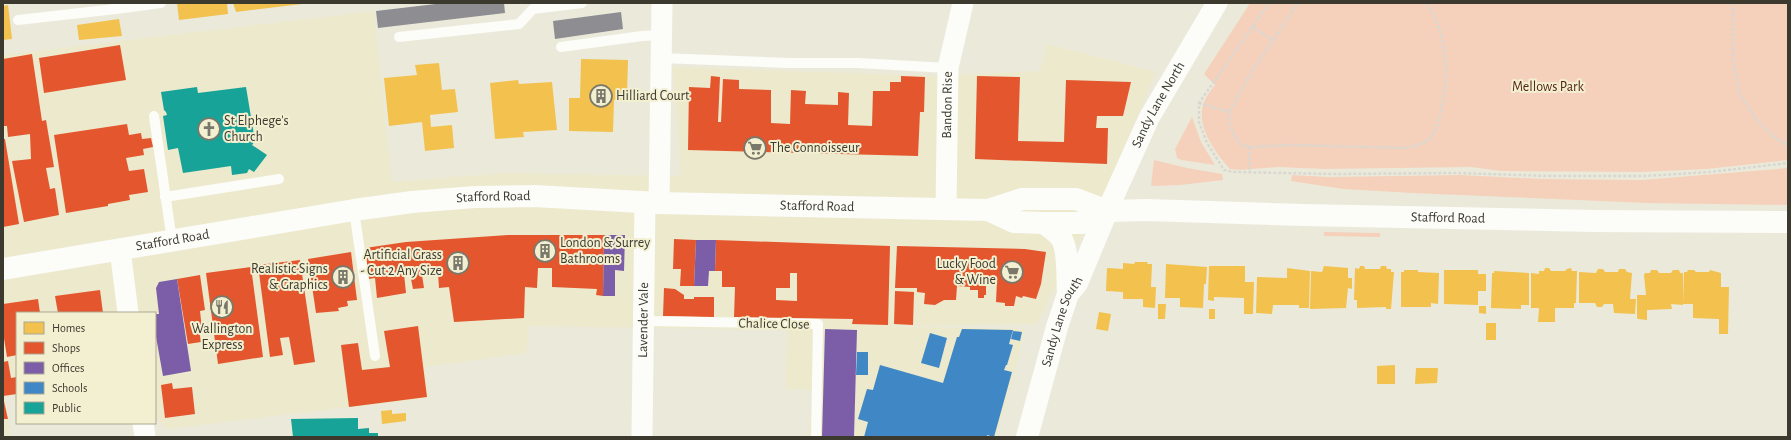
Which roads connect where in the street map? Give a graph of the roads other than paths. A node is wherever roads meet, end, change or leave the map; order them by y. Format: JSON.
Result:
{"nodes":[{"id":1,"x":161,"y":3,"type":"edge"},
{"id":2,"x":582,"y":3,"type":"edge"},
{"id":3,"x":662,"y":3,"type":"edge"},
{"id":4,"x":963,"y":3,"type":"edge"},
{"id":5,"x":1217,"y":3,"type":"edge"},
{"id":6,"x":116,"y":6,"type":"edge"},
{"id":7,"x":18,"y":20,"type":"dead end"},
{"id":8,"x":661,"y":35,"type":"junction"},
{"id":9,"x":399,"y":37,"type":"dead end"},
{"id":10,"x":561,"y":47,"type":"dead end"},
{"id":11,"x":661,"y":58,"type":"junction"},
{"id":12,"x":948,"y":68,"type":"junction"},
{"id":13,"x":154,"y":116,"type":"dead end"},
{"id":14,"x":279,"y":179,"type":"dead end"},
{"id":15,"x":164,"y":197,"type":"junction"},
{"id":16,"x":652,"y":203,"type":"junction"},
{"id":17,"x":946,"y":209,"type":"junction"},
{"id":18,"x":354,"y":210,"type":"junction"},
{"id":19,"x":988,"y":210,"type":"junction"},
{"id":20,"x":1107,"y":210,"type":"junction"},
{"id":21,"x":1788,"y":222,"type":"edge"},
{"id":22,"x":1044,"y":223,"type":"junction"},
{"id":23,"x":172,"y":241,"type":"junction"},
{"id":24,"x":120,"y":249,"type":"junction"},
{"id":25,"x":3,"y":269,"type":"edge"},
{"id":26,"x":1068,"y":294,"type":"junction"},
{"id":27,"x":128,"y":312,"type":"edge"},
{"id":28,"x":642,"y":321,"type":"junction"},
{"id":29,"x":375,"y":356,"type":"dead end"},
{"id":30,"x":143,"y":424,"type":"edge"},
{"id":31,"x":816,"y":436,"type":"edge"},
{"id":32,"x":145,"y":437,"type":"edge"},
{"id":33,"x":642,"y":437,"type":"edge"},
{"id":34,"x":1027,"y":437,"type":"edge"}],
"edges":[{"from":1,"to":6,"type":"lane"},
{"from":2,"to":9,"type":"lane"},
{"from":3,"to":8,"type":"street","name":"Lavender Vale"},
{"from":4,"to":12,"type":"street","name":"Bandon Rise"},
{"from":5,"to":20,"type":"street","name":"Sandy Lane North"},
{"from":6,"to":7,"type":"lane"},
{"from":8,"to":10,"type":"lane"},
{"from":8,"to":11,"type":"street","name":"Lavender Vale"},
{"from":11,"to":12,"type":"lane"},
{"from":11,"to":16,"type":"street","name":"Lavender Vale"},
{"from":12,"to":17,"type":"street","name":"Bandon Rise"},
{"from":13,"to":15,"type":"lane"},
{"from":14,"to":15,"type":"lane"},
{"from":15,"to":23,"type":"lane"},
{"from":16,"to":17,"type":"main road","name":"Stafford Road"},
{"from":16,"to":18,"type":"main road","name":"Stafford Road"},
{"from":16,"to":28,"type":"street","name":"Lavender Vale"},
{"from":17,"to":19,"type":"main road","name":"Stafford Road"},
{"from":18,"to":23,"type":"main road","name":"Stafford Road"},
{"from":18,"to":29,"type":"lane"},
{"from":19,"to":20,"type":"main road","name":"Stafford Road"},
{"from":19,"to":22,"type":"main road","name":"Stafford Road"},
{"from":20,"to":21,"type":"main road","name":"Stafford Road"},
{"from":20,"to":22,"type":"main road","name":"Stafford Road"},
{"from":20,"to":26,"type":"main road","name":"Sandy Lane South"},
{"from":22,"to":26,"type":"main road"},
{"from":23,"to":24,"type":"main road","name":"Stafford Road"},
{"from":24,"to":25,"type":"main road","name":"Stafford Road"},
{"from":24,"to":27,"type":"street"},
{"from":26,"to":34,"type":"main road","name":"Sandy Lane South"},
{"from":28,"to":31,"type":"lane","name":"Chalice Close"},
{"from":28,"to":33,"type":"street","name":"Lavender Vale"},
{"from":30,"to":32,"type":"street"}]}
